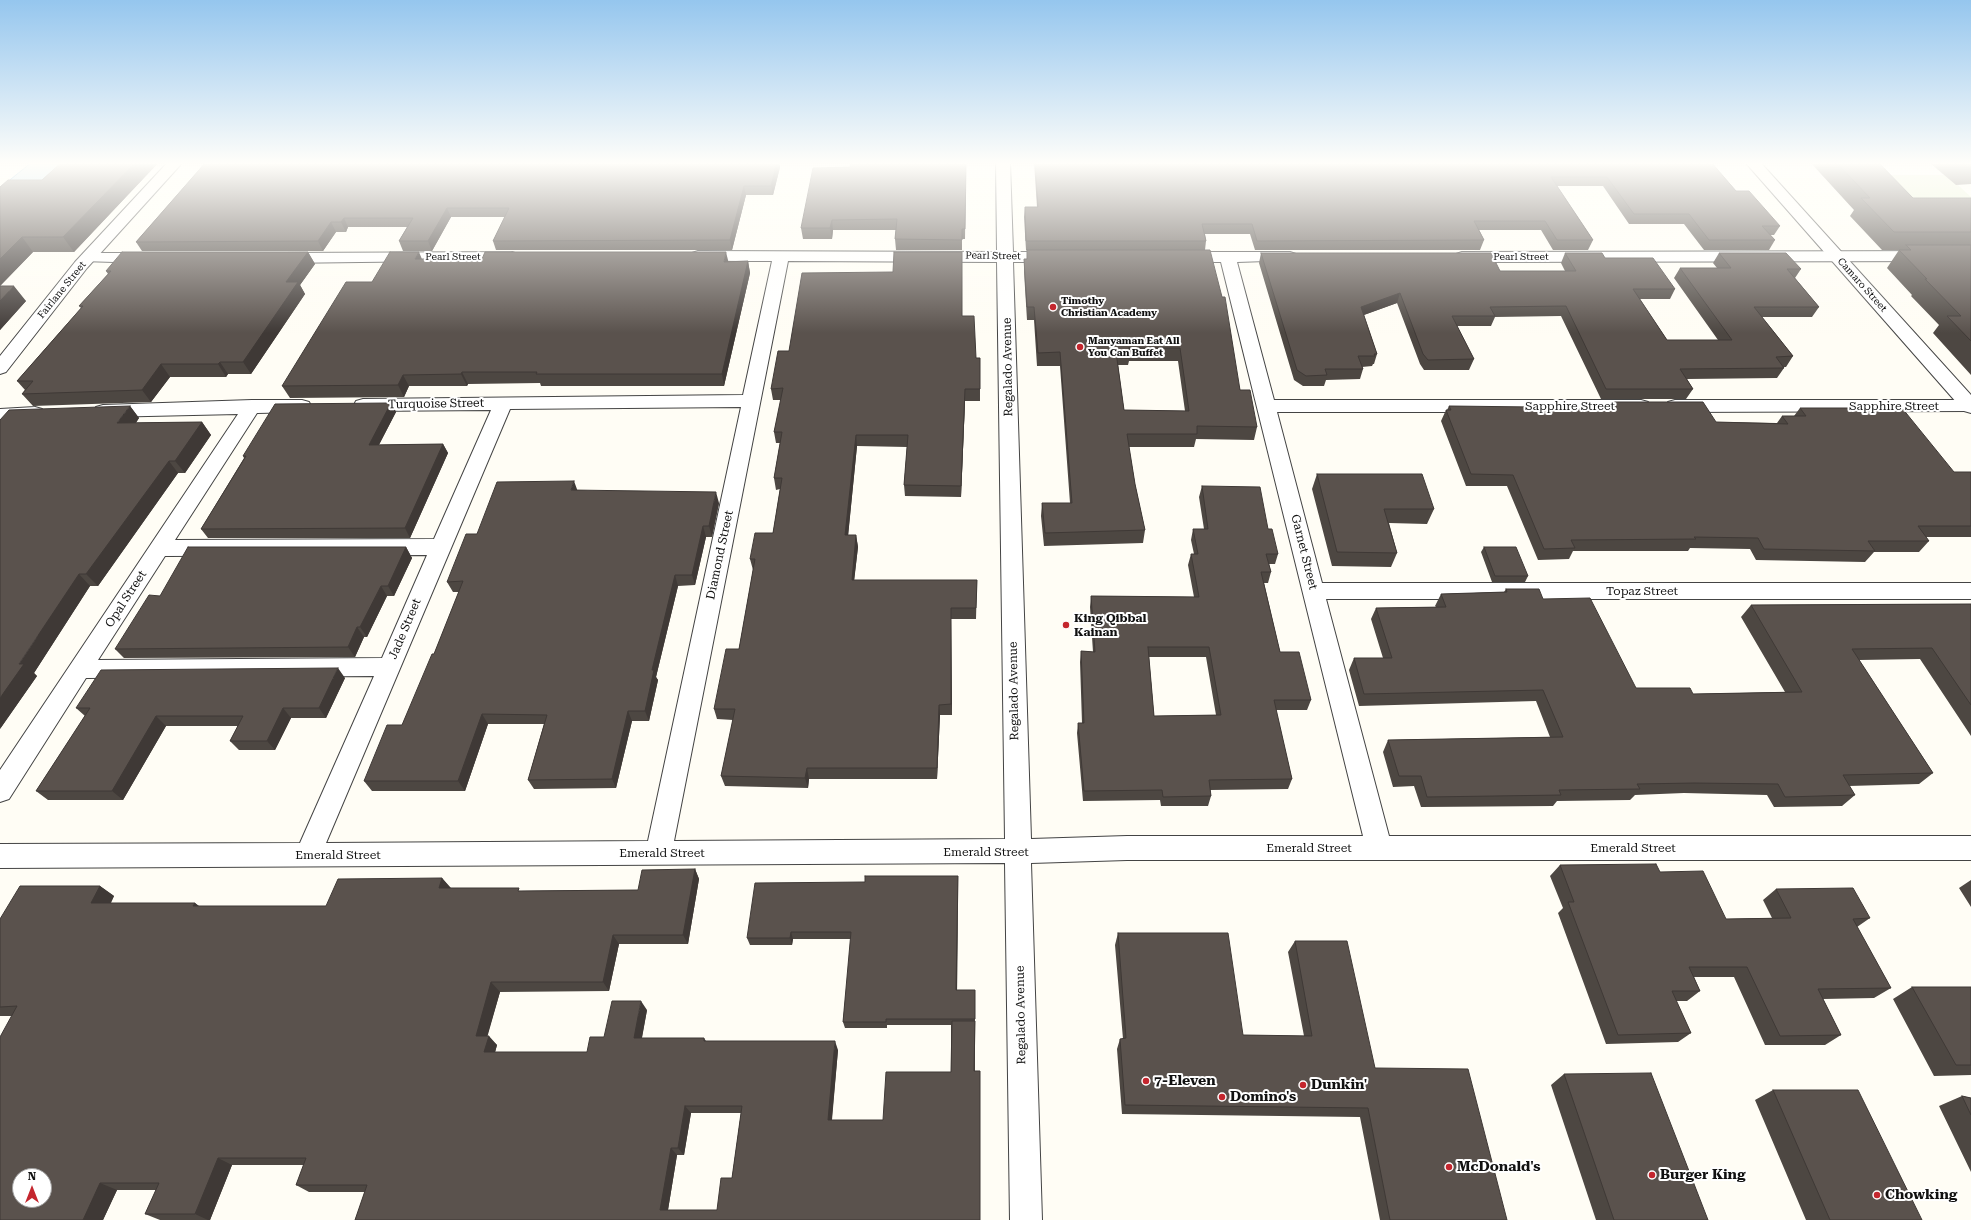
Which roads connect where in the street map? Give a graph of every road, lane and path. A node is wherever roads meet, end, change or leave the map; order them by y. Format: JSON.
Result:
{"nodes":[{"id":1,"x":124,"y":219,"type":"edge"},
{"id":2,"x":1004,"y":219,"type":"edge"},
{"id":3,"x":1803,"y":219,"type":"edge"},
{"id":4,"x":680,"y":256,"type":"edge"},
{"id":5,"x":781,"y":256,"type":"junction"},
{"id":6,"x":1005,"y":256,"type":"junction"},
{"id":7,"x":1971,"y":256,"type":"edge"},
{"id":8,"x":524,"y":257,"type":"edge"},
{"id":9,"x":1072,"y":257,"type":"edge"},
{"id":10,"x":1166,"y":257,"type":"edge"},
{"id":11,"x":1228,"y":257,"type":"junction"},
{"id":12,"x":1303,"y":257,"type":"edge"},
{"id":13,"x":1443,"y":257,"type":"edge"},
{"id":14,"x":1837,"y":257,"type":"junction"},
{"id":15,"x":88,"y":258,"type":"junction"},
{"id":16,"x":160,"y":258,"type":"edge"},
{"id":17,"x":265,"y":258,"type":"edge"},
{"id":18,"x":0,"y":368,"type":"edge"},
{"id":19,"x":752,"y":401,"type":"junction"},
{"id":20,"x":502,"y":403,"type":"junction"},
{"id":21,"x":322,"y":405,"type":"edge"},
{"id":22,"x":346,"y":405,"type":"edge"},
{"id":23,"x":252,"y":406,"type":"junction"},
{"id":24,"x":1266,"y":406,"type":"junction"},
{"id":25,"x":1970,"y":406,"type":"edge"},
{"id":26,"x":86,"y":411,"type":"edge"},
{"id":27,"x":56,"y":413,"type":"edge"},
{"id":28,"x":0,"y":415,"type":"edge"},
{"id":29,"x":440,"y":547,"type":"junction"},
{"id":30,"x":160,"y":548,"type":"junction"},
{"id":31,"x":1313,"y":591,"type":"junction"},
{"id":32,"x":1971,"y":591,"type":"edge"},
{"id":33,"x":389,"y":667,"type":"junction"},
{"id":34,"x":80,"y":669,"type":"junction"},
{"id":35,"x":0,"y":790,"type":"edge"},
{"id":36,"x":1379,"y":848,"type":"junction"},
{"id":37,"x":1971,"y":848,"type":"edge"},
{"id":38,"x":1018,"y":851,"type":"junction"},
{"id":39,"x":659,"y":853,"type":"junction"},
{"id":40,"x":308,"y":855,"type":"junction"},
{"id":41,"x":0,"y":856,"type":"edge"},
{"id":42,"x":1026,"y":1220,"type":"edge"}],
"edges":[{"from":1,"to":15,"type":"street","name":"Fairlane Street"},
{"from":2,"to":6,"type":"street","name":"Regalado Avenue"},
{"from":3,"to":14,"type":"street","name":"Camaro Street"},
{"from":4,"to":5,"type":"street","name":"Pearl Street"},
{"from":5,"to":6,"type":"street","name":"Pearl Street"},
{"from":5,"to":19,"type":"street","name":"Diamond Street"},
{"from":6,"to":9,"type":"street","name":"Pearl Street"},
{"from":6,"to":38,"type":"street","name":"Regalado Avenue"},
{"from":7,"to":14,"type":"street","name":"Pearl Street"},
{"from":8,"to":17,"type":"street","name":"Pearl Street"},
{"from":10,"to":11,"type":"street"},
{"from":11,"to":12,"type":"street"},
{"from":11,"to":24,"type":"street","name":"Garnet Street"},
{"from":13,"to":14,"type":"street","name":"Pearl Street"},
{"from":14,"to":25,"type":"street","name":"Camaro Street"},
{"from":15,"to":16,"type":"street"},
{"from":15,"to":18,"type":"street","name":"Fairlane Street"},
{"from":19,"to":20,"type":"street","name":"Turquoise Street"},
{"from":19,"to":39,"type":"street","name":"Diamond Street"},
{"from":20,"to":22,"type":"street","name":"Turquoise Street"},
{"from":20,"to":29,"type":"street","name":"Jade Street"},
{"from":21,"to":23,"type":"street"},
{"from":23,"to":26,"type":"street"},
{"from":23,"to":30,"type":"street","name":"Opal Street"},
{"from":24,"to":25,"type":"street","name":"Sapphire Street"},
{"from":24,"to":31,"type":"street","name":"Garnet Street"},
{"from":27,"to":28,"type":"street"},
{"from":29,"to":30,"type":"street"},
{"from":29,"to":33,"type":"street","name":"Jade Street"},
{"from":30,"to":34,"type":"street","name":"Opal Street"},
{"from":31,"to":32,"type":"street","name":"Topaz Street"},
{"from":31,"to":36,"type":"street","name":"Garnet Street"},
{"from":33,"to":34,"type":"street"},
{"from":33,"to":40,"type":"street","name":"Jade Street"},
{"from":34,"to":35,"type":"street","name":"Opal Street"},
{"from":36,"to":37,"type":"street","name":"Emerald Street"},
{"from":36,"to":38,"type":"street","name":"Emerald Street"},
{"from":38,"to":39,"type":"street","name":"Emerald Street"},
{"from":38,"to":42,"type":"street","name":"Regalado Avenue"},
{"from":39,"to":40,"type":"street","name":"Emerald Street"},
{"from":40,"to":41,"type":"street","name":"Emerald Street"}]}
